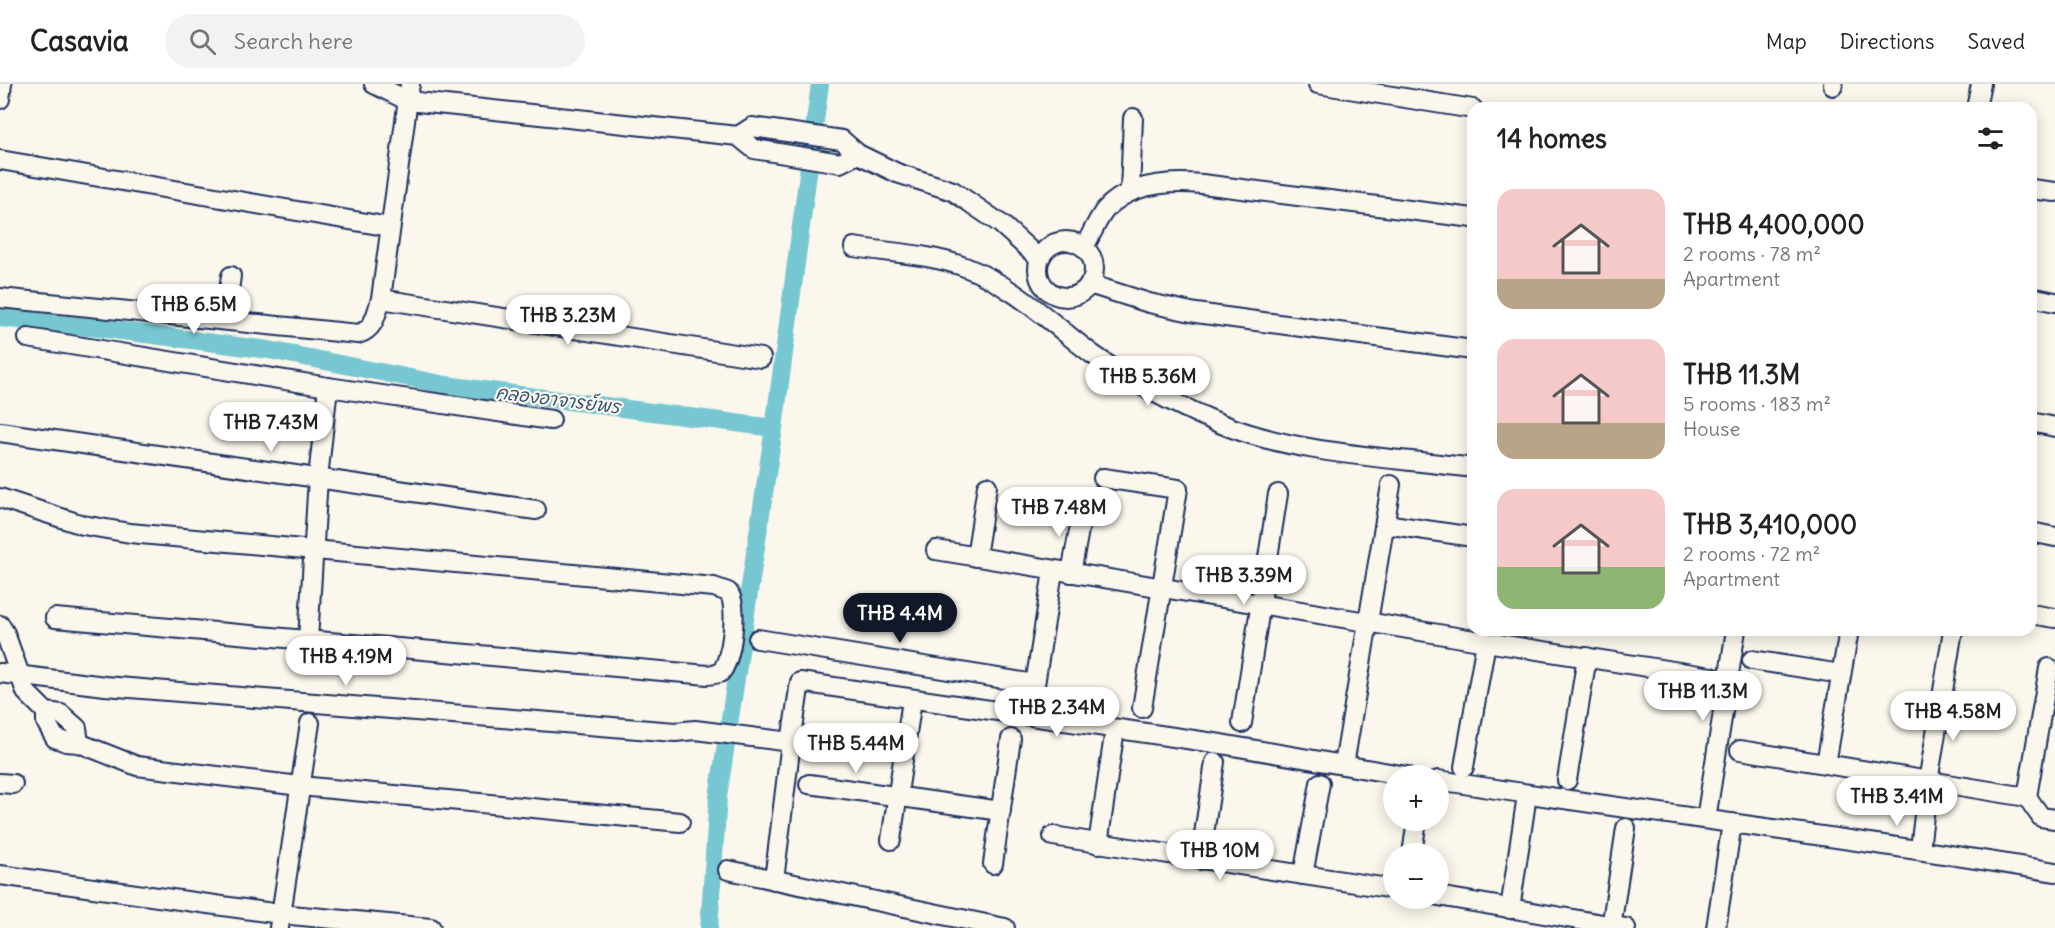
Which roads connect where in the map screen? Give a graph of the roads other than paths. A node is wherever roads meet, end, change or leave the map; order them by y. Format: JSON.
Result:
{"nodes":[{"id":1,"x":2,"y":84,"type":"edge"},
{"id":2,"x":374,"y":84,"type":"edge"},
{"id":3,"x":1318,"y":84,"type":"edge"},
{"id":4,"x":1981,"y":84,"type":"edge"},
{"id":5,"x":409,"y":92,"type":"edge"},
{"id":6,"x":0,"y":99,"type":"edge"},
{"id":7,"x":1978,"y":102,"type":"edge"},
{"id":8,"x":1467,"y":108,"type":"edge"},
{"id":9,"x":1133,"y":118,"type":"dead end"},
{"id":10,"x":0,"y":160,"type":"edge"},
{"id":11,"x":2037,"y":190,"type":"edge"},
{"id":12,"x":1130,"y":191,"type":"junction"},
{"id":13,"x":2055,"y":192,"type":"edge"},
{"id":14,"x":1467,"y":217,"type":"edge"},
{"id":15,"x":390,"y":227,"type":"junction"},
{"id":16,"x":854,"y":247,"type":"dead end"},
{"id":17,"x":1084,"y":247,"type":"junction"},
{"id":18,"x":1041,"y":257,"type":"junction"},
{"id":19,"x":231,"y":276,"type":"dead end"},
{"id":20,"x":1089,"y":284,"type":"junction"},
{"id":21,"x":1053,"y":293,"type":"junction"},
{"id":22,"x":0,"y":298,"type":"edge"},
{"id":23,"x":2037,"y":298,"type":"edge"},
{"id":24,"x":381,"y":299,"type":"junction"},
{"id":25,"x":2055,"y":302,"type":"edge"},
{"id":26,"x":1035,"y":310,"type":"junction"},
{"id":27,"x":225,"y":319,"type":"junction"},
{"id":28,"x":28,"y":338,"type":"dead end"},
{"id":29,"x":1467,"y":349,"type":"edge"},
{"id":30,"x":761,"y":358,"type":"dead end"},
{"id":31,"x":328,"y":387,"type":"junction"},
{"id":32,"x":551,"y":420,"type":"dead end"},
{"id":33,"x":2037,"y":423,"type":"edge"},
{"id":34,"x":2055,"y":427,"type":"edge"},
{"id":35,"x":0,"y":432,"type":"edge"},
{"id":36,"x":1467,"y":467,"type":"edge"},
{"id":37,"x":318,"y":478,"type":"junction"},
{"id":38,"x":1103,"y":478,"type":"dead end"},
{"id":39,"x":1391,"y":485,"type":"dead end"},
{"id":40,"x":987,"y":486,"type":"dead end"},
{"id":41,"x":1278,"y":494,"type":"dead end"},
{"id":42,"x":0,"y":498,"type":"edge"},
{"id":43,"x":1083,"y":509,"type":"dead end"},
{"id":44,"x":536,"y":510,"type":"dead end"},
{"id":45,"x":1385,"y":524,"type":"junction"},
{"id":46,"x":2037,"y":533,"type":"edge"},
{"id":47,"x":1467,"y":536,"type":"edge"},
{"id":48,"x":2055,"y":537,"type":"edge"},
{"id":49,"x":315,"y":548,"type":"junction"},
{"id":50,"x":936,"y":550,"type":"dead end"},
{"id":51,"x":976,"y":557,"type":"junction"},
{"id":52,"x":1062,"y":572,"type":"junction"},
{"id":53,"x":1163,"y":589,"type":"junction"},
{"id":54,"x":1262,"y":606,"type":"junction"},
{"id":55,"x":2037,"y":615,"type":"edge"},
{"id":56,"x":55,"y":618,"type":"dead end"},
{"id":57,"x":2055,"y":618,"type":"edge"},
{"id":58,"x":1368,"y":622,"type":"junction"},
{"id":59,"x":0,"y":625,"type":"edge"},
{"id":60,"x":1735,"y":636,"type":"edge"},
{"id":61,"x":1848,"y":636,"type":"edge"},
{"id":62,"x":1952,"y":636,"type":"edge"},
{"id":63,"x":758,"y":639,"type":"dead end"},
{"id":64,"x":308,"y":640,"type":"junction"},
{"id":65,"x":1486,"y":642,"type":"junction"},
{"id":66,"x":1587,"y":657,"type":"junction"},
{"id":67,"x":1752,"y":660,"type":"dead end"},
{"id":68,"x":2049,"y":668,"type":"dead end"},
{"id":69,"x":0,"y":673,"type":"edge"},
{"id":70,"x":19,"y":674,"type":"junction"},
{"id":71,"x":1841,"y":674,"type":"junction"},
{"id":72,"x":1712,"y":676,"type":"dead end"},
{"id":73,"x":1035,"y":684,"type":"junction"},
{"id":74,"x":912,"y":700,"type":"junction"},
{"id":75,"x":1142,"y":708,"type":"dead end"},
{"id":76,"x":1030,"y":716,"type":"junction"},
{"id":77,"x":310,"y":723,"type":"dead end"},
{"id":78,"x":1242,"y":723,"type":"dead end"},
{"id":79,"x":1115,"y":729,"type":"junction"},
{"id":80,"x":1011,"y":739,"type":"dead end"},
{"id":81,"x":791,"y":742,"type":"junction"},
{"id":82,"x":1740,"y":750,"type":"dead end"},
{"id":83,"x":1215,"y":762,"type":"dead end"},
{"id":84,"x":1827,"y":764,"type":"junction"},
{"id":85,"x":1344,"y":765,"type":"junction"},
{"id":86,"x":1464,"y":767,"type":"dead end"},
{"id":87,"x":1383,"y":772,"type":"edge"},
{"id":88,"x":1567,"y":780,"type":"dead end"},
{"id":89,"x":1449,"y":782,"type":"edge"},
{"id":90,"x":1928,"y":782,"type":"junction"},
{"id":91,"x":1320,"y":783,"type":"dead end"},
{"id":92,"x":809,"y":784,"type":"dead end"},
{"id":93,"x":300,"y":786,"type":"junction"},
{"id":94,"x":1527,"y":795,"type":"junction"},
{"id":95,"x":2027,"y":797,"type":"junction"},
{"id":96,"x":897,"y":798,"type":"junction"},
{"id":97,"x":1001,"y":811,"type":"junction"},
{"id":98,"x":1706,"y":819,"type":"junction"},
{"id":99,"x":2055,"y":819,"type":"edge"},
{"id":100,"x":680,"y":822,"type":"dead end"},
{"id":101,"x":1732,"y":823,"type":"junction"},
{"id":102,"x":1626,"y":828,"type":"dead end"},
{"id":103,"x":1053,"y":836,"type":"dead end"},
{"id":104,"x":891,"y":840,"type":"dead end"},
{"id":105,"x":1098,"y":844,"type":"junction"},
{"id":106,"x":1920,"y":849,"type":"junction"},
{"id":107,"x":1200,"y":860,"type":"junction"},
{"id":108,"x":993,"y":864,"type":"dead end"},
{"id":109,"x":728,"y":870,"type":"dead end"},
{"id":110,"x":2055,"y":872,"type":"edge"},
{"id":111,"x":0,"y":875,"type":"edge"},
{"id":112,"x":1303,"y":875,"type":"junction"},
{"id":113,"x":774,"y":880,"type":"junction"},
{"id":114,"x":1383,"y":887,"type":"edge"},
{"id":115,"x":1449,"y":899,"type":"edge"},
{"id":116,"x":1510,"y":909,"type":"junction"},
{"id":117,"x":280,"y":921,"type":"edge"},
{"id":118,"x":1616,"y":927,"type":"edge"},
{"id":119,"x":431,"y":928,"type":"edge"},
{"id":120,"x":1005,"y":928,"type":"edge"},
{"id":121,"x":1716,"y":928,"type":"edge"}],
"edges":[{"from":1,"to":6,"type":"street"},
{"from":2,"to":5,"type":"street"},
{"from":3,"to":8,"type":"street"},
{"from":4,"to":7,"type":"street"},
{"from":5,"to":15,"type":"street"},
{"from":5,"to":18,"type":"street"},
{"from":9,"to":12,"type":"street"},
{"from":10,"to":15,"type":"street"},
{"from":11,"to":13,"type":"street"},
{"from":12,"to":14,"type":"street"},
{"from":12,"to":17,"type":"street"},
{"from":15,"to":24,"type":"street"},
{"from":16,"to":26,"type":"street"},
{"from":17,"to":18,"type":"street"},
{"from":17,"to":20,"type":"street"},
{"from":18,"to":21,"type":"street"},
{"from":19,"to":27,"type":"street"},
{"from":20,"to":21,"type":"street"},
{"from":20,"to":29,"type":"street"},
{"from":21,"to":26,"type":"street"},
{"from":22,"to":27,"type":"street"},
{"from":23,"to":25,"type":"street"},
{"from":24,"to":27,"type":"street"},
{"from":24,"to":30,"type":"street"},
{"from":26,"to":36,"type":"street"},
{"from":28,"to":31,"type":"street"},
{"from":31,"to":32,"type":"street"},
{"from":31,"to":37,"type":"street"},
{"from":33,"to":34,"type":"street"},
{"from":35,"to":37,"type":"street"},
{"from":37,"to":44,"type":"street"},
{"from":37,"to":49,"type":"street"},
{"from":38,"to":53,"type":"street"},
{"from":39,"to":45,"type":"street"},
{"from":40,"to":51,"type":"street"},
{"from":41,"to":54,"type":"street"},
{"from":42,"to":49,"type":"street"},
{"from":43,"to":52,"type":"street"},
{"from":45,"to":47,"type":"street"},
{"from":45,"to":58,"type":"street"},
{"from":46,"to":48,"type":"street"},
{"from":49,"to":64,"type":"street"},
{"from":49,"to":64,"type":"street"},
{"from":50,"to":51,"type":"street"},
{"from":51,"to":52,"type":"street"},
{"from":52,"to":53,"type":"street"},
{"from":52,"to":73,"type":"street"},
{"from":53,"to":54,"type":"street"},
{"from":53,"to":75,"type":"street"},
{"from":54,"to":58,"type":"street"},
{"from":54,"to":78,"type":"street"},
{"from":55,"to":57,"type":"street"},
{"from":56,"to":64,"type":"street"},
{"from":58,"to":65,"type":"street"},
{"from":58,"to":85,"type":"street"},
{"from":59,"to":70,"type":"street"},
{"from":60,"to":98,"type":"street"},
{"from":61,"to":71,"type":"street"},
{"from":62,"to":90,"type":"street"},
{"from":63,"to":73,"type":"street"},
{"from":65,"to":66,"type":"street"},
{"from":65,"to":86,"type":"street"},
{"from":66,"to":72,"type":"street"},
{"from":66,"to":88,"type":"street"},
{"from":67,"to":71,"type":"street"},
{"from":68,"to":95,"type":"street"},
{"from":69,"to":70,"type":"street"},
{"from":70,"to":81,"type":"street"},
{"from":70,"to":93,"type":"street"},
{"from":71,"to":84,"type":"street"},
{"from":73,"to":76,"type":"street"},
{"from":74,"to":76,"type":"street"},
{"from":74,"to":81,"type":"street"},
{"from":74,"to":96,"type":"street"},
{"from":76,"to":79,"type":"street"},
{"from":77,"to":93,"type":"street"},
{"from":79,"to":85,"type":"street"},
{"from":79,"to":105,"type":"street"},
{"from":80,"to":97,"type":"street"},
{"from":81,"to":113,"type":"street"},
{"from":82,"to":84,"type":"street"},
{"from":83,"to":107,"type":"street"},
{"from":84,"to":90,"type":"street"},
{"from":85,"to":87,"type":"street"},
{"from":89,"to":94,"type":"street"},
{"from":90,"to":95,"type":"street"},
{"from":90,"to":106,"type":"street"},
{"from":91,"to":112,"type":"street"},
{"from":92,"to":96,"type":"street"},
{"from":93,"to":100,"type":"street"},
{"from":93,"to":117,"type":"street"},
{"from":94,"to":98,"type":"street"},
{"from":94,"to":116,"type":"street"},
{"from":95,"to":99,"type":"street"},
{"from":96,"to":97,"type":"street"},
{"from":96,"to":104,"type":"street"},
{"from":97,"to":108,"type":"street"},
{"from":98,"to":101,"type":"street"},
{"from":101,"to":106,"type":"street"},
{"from":101,"to":121,"type":"street"},
{"from":102,"to":118,"type":"street"},
{"from":103,"to":105,"type":"street"},
{"from":105,"to":107,"type":"street"},
{"from":106,"to":110,"type":"street"},
{"from":107,"to":112,"type":"street"},
{"from":109,"to":113,"type":"street"},
{"from":111,"to":117,"type":"street"},
{"from":112,"to":114,"type":"street"},
{"from":113,"to":120,"type":"street"},
{"from":115,"to":116,"type":"street"},
{"from":116,"to":118,"type":"street"},
{"from":117,"to":119,"type":"street"}]}
